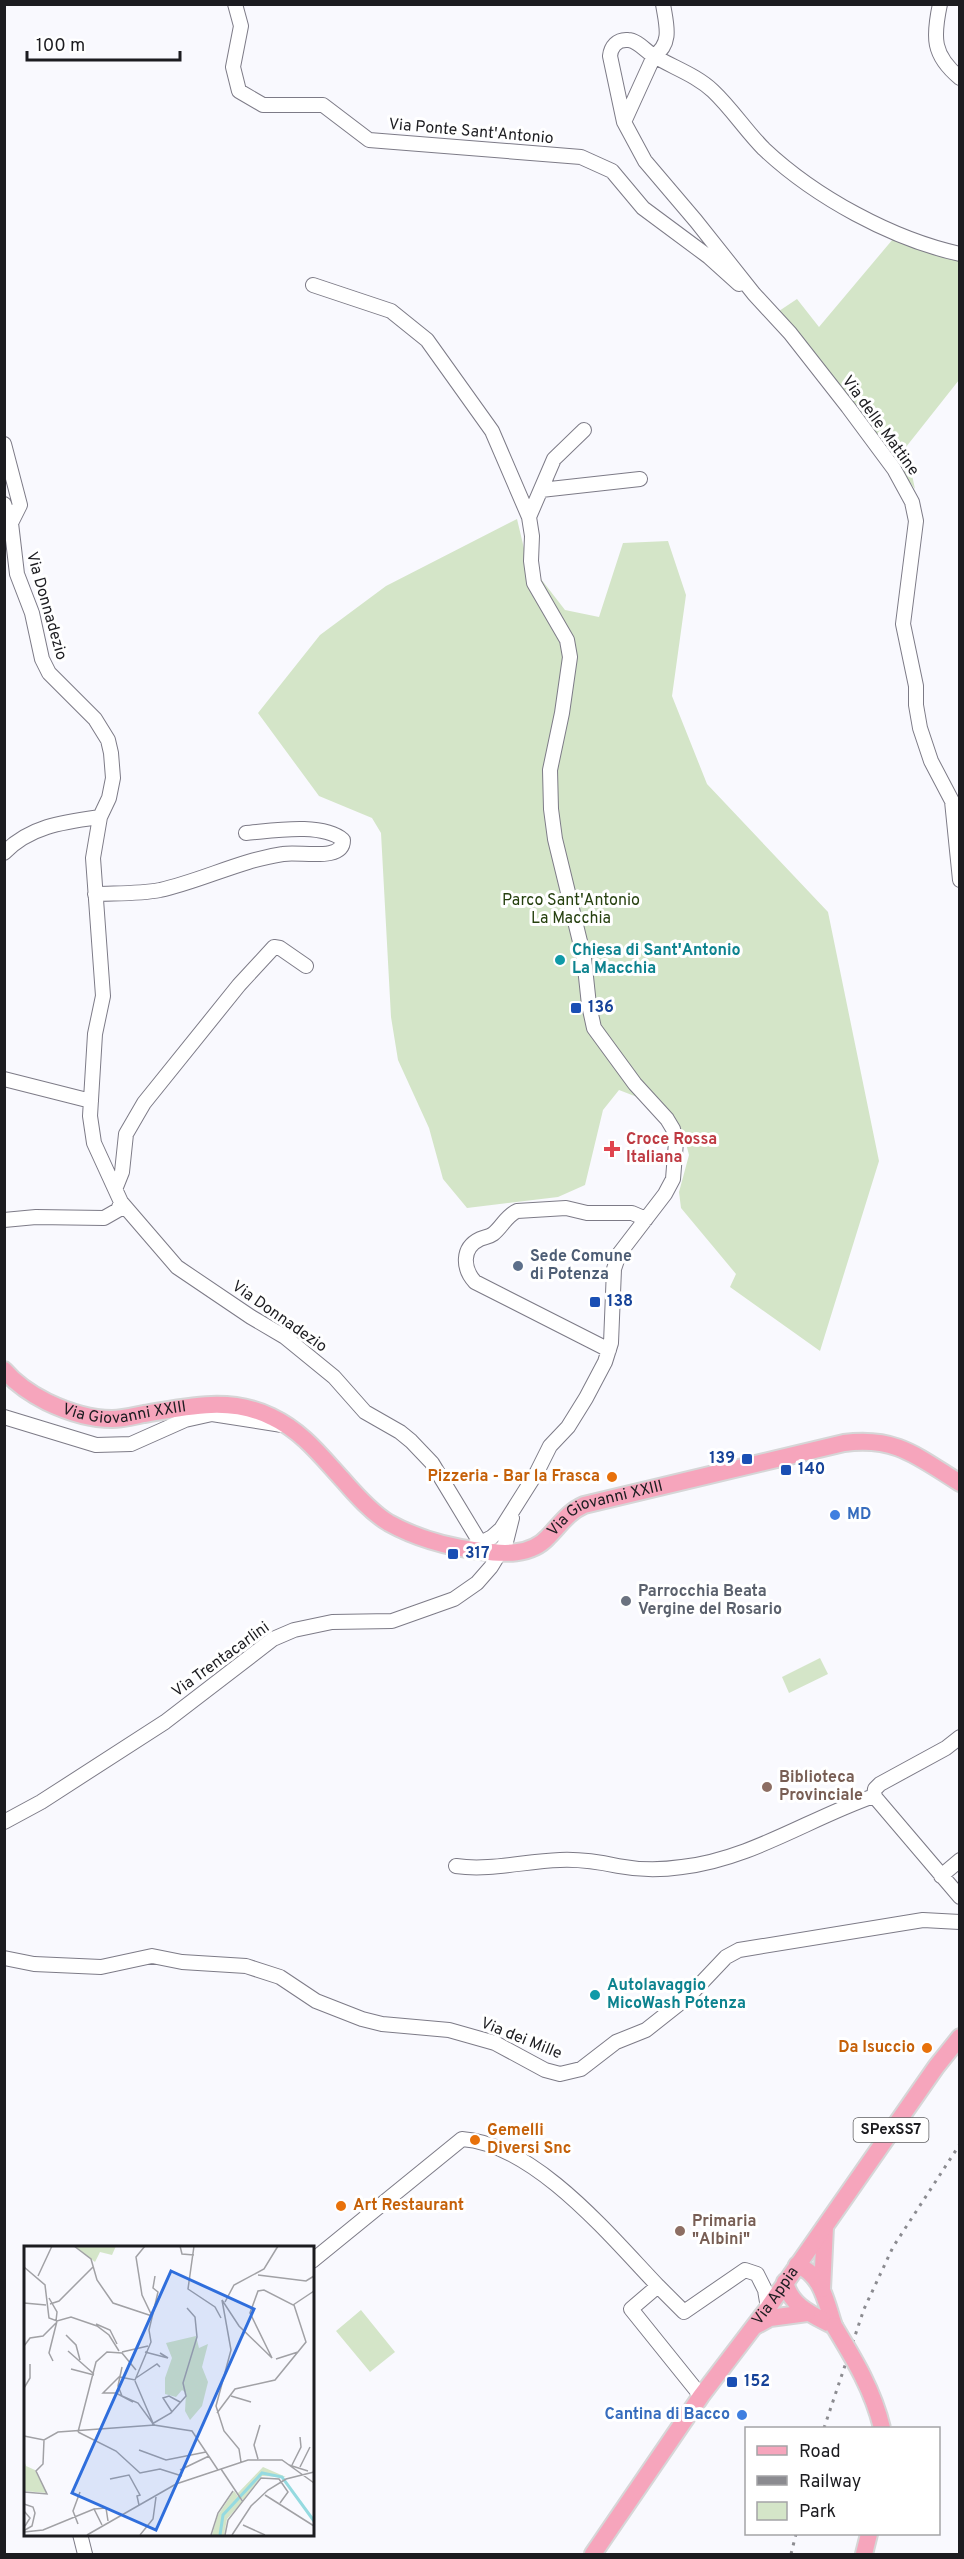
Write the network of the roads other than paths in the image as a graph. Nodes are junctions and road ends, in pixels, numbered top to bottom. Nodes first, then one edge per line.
1 (235, 4) edge
2 (663, 4) edge
3 (940, 4) edge
4 (653, 55) junction
5 (960, 78) edge
6 (624, 122) junction
7 (960, 254) edge
8 (313, 285) dead end
9 (754, 294) junction
10 (584, 430) dead end
11 (4, 444) edge
12 (640, 479) dead end
13 (542, 490) junction
14 (5, 506) edge
15 (529, 517) junction
16 (10, 523) junction
17 (100, 817) junction
18 (246, 833) dead end
19 (4, 854) edge
20 (960, 880) edge
21 (95, 894) junction
22 (306, 966) dead end
23 (4, 1079) edge
24 (91, 1101) junction
25 (116, 1187) junction
26 (121, 1202) junction
27 (646, 1219) junction
28 (4, 1220) edge
29 (609, 1350) junction
30 (4, 1370) edge
31 (4, 1417) edge
32 (288, 1426) junction
33 (960, 1483) edge
34 (503, 1533) junction
35 (475, 1546) junction
36 (528, 1550) junction
37 (498, 1552) junction
38 (960, 1737) edge
39 (874, 1796) junction
40 (4, 1822) edge
41 (960, 1860) edge
42 (456, 1866) dead end
43 (941, 1876) junction
44 (960, 1897) edge
45 (960, 1922) edge
46 (4, 1958) edge
47 (960, 2037) edge
48 (825, 2225) junction
49 (314, 2259) edge
50 (797, 2265) junction
51 (784, 2282) junction
52 (658, 2286) junction
53 (822, 2289) junction
54 (768, 2308) junction
55 (807, 2313) junction
56 (834, 2326) junction
57 (753, 2328) junction
58 (701, 2396) junction
59 (882, 2427) edge
60 (80, 2535) edge
61 (869, 2535) edge
62 (85, 2554) edge
63 (593, 2554) edge
64 (864, 2554) edge

1 - 9 street, Via Ponte Sant'Antonio
2 - 4 street
3 - 5 street
4 - 6 street
4 - 6 street, Via delle Mattine
4 - 7 street
6 - 9 street, Via delle Mattine
8 - 15 street
9 - 20 street, Via delle Mattine
10 - 13 street
11 - 16 street, Via Donnadezio
12 - 13 street
13 - 15 street
14 - 16 street, Via Donnadezio
15 - 27 street
16 - 17 street, Via Donnadezio
17 - 19 street
17 - 21 street, Via Donnadezio
18 - 21 street
21 - 24 street, Via Donnadezio
22 - 25 street
23 - 24 street
24 - 25 street, Via Donnadezio
25 - 26 street, Via Donnadezio
26 - 28 street
26 - 35 street, Via Donnadezio
27 - 29 street
27 - 29 street
29 - 34 street
30 - 32 main road, Via Giovanni XXIII
31 - 32 street, Via Giovanni XXIII
32 - 35 main road, Via Giovanni XXIII
33 - 36 main road, Via Giovanni XXIII
34 - 35 street
34 - 36 street
34 - 37 street, Via Trentacarlini
35 - 37 main road, Via Giovanni XXIII
36 - 37 main road, Via Giovanni XXIII
37 - 40 street, Via Trentacarlini
38 - 39 street
39 - 42 street
39 - 43 street
41 - 43 street
43 - 44 street
45 - 46 street, Via dei Mille
47 - 48 main road, Via Appia / SPexSS7
48 - 50 main road, Via Appia / SPexSS7
48 - 53 main road
49 - 52 street
50 - 51 main road, Via Appia / SPexSS7
50 - 53 main road
51 - 54 main road, Via Appia / SPexSS7
51 - 55 main road
52 - 54 street
52 - 58 street
53 - 56 main road
54 - 57 main road, Via Appia / SPexSS7
55 - 56 main road
55 - 57 main road
56 - 59 main road, bridge
57 - 58 main road, Via Appia / SPexSS7
58 - 63 main road, Via Appia / SPexSS7
60 - 62 street
61 - 64 main road

